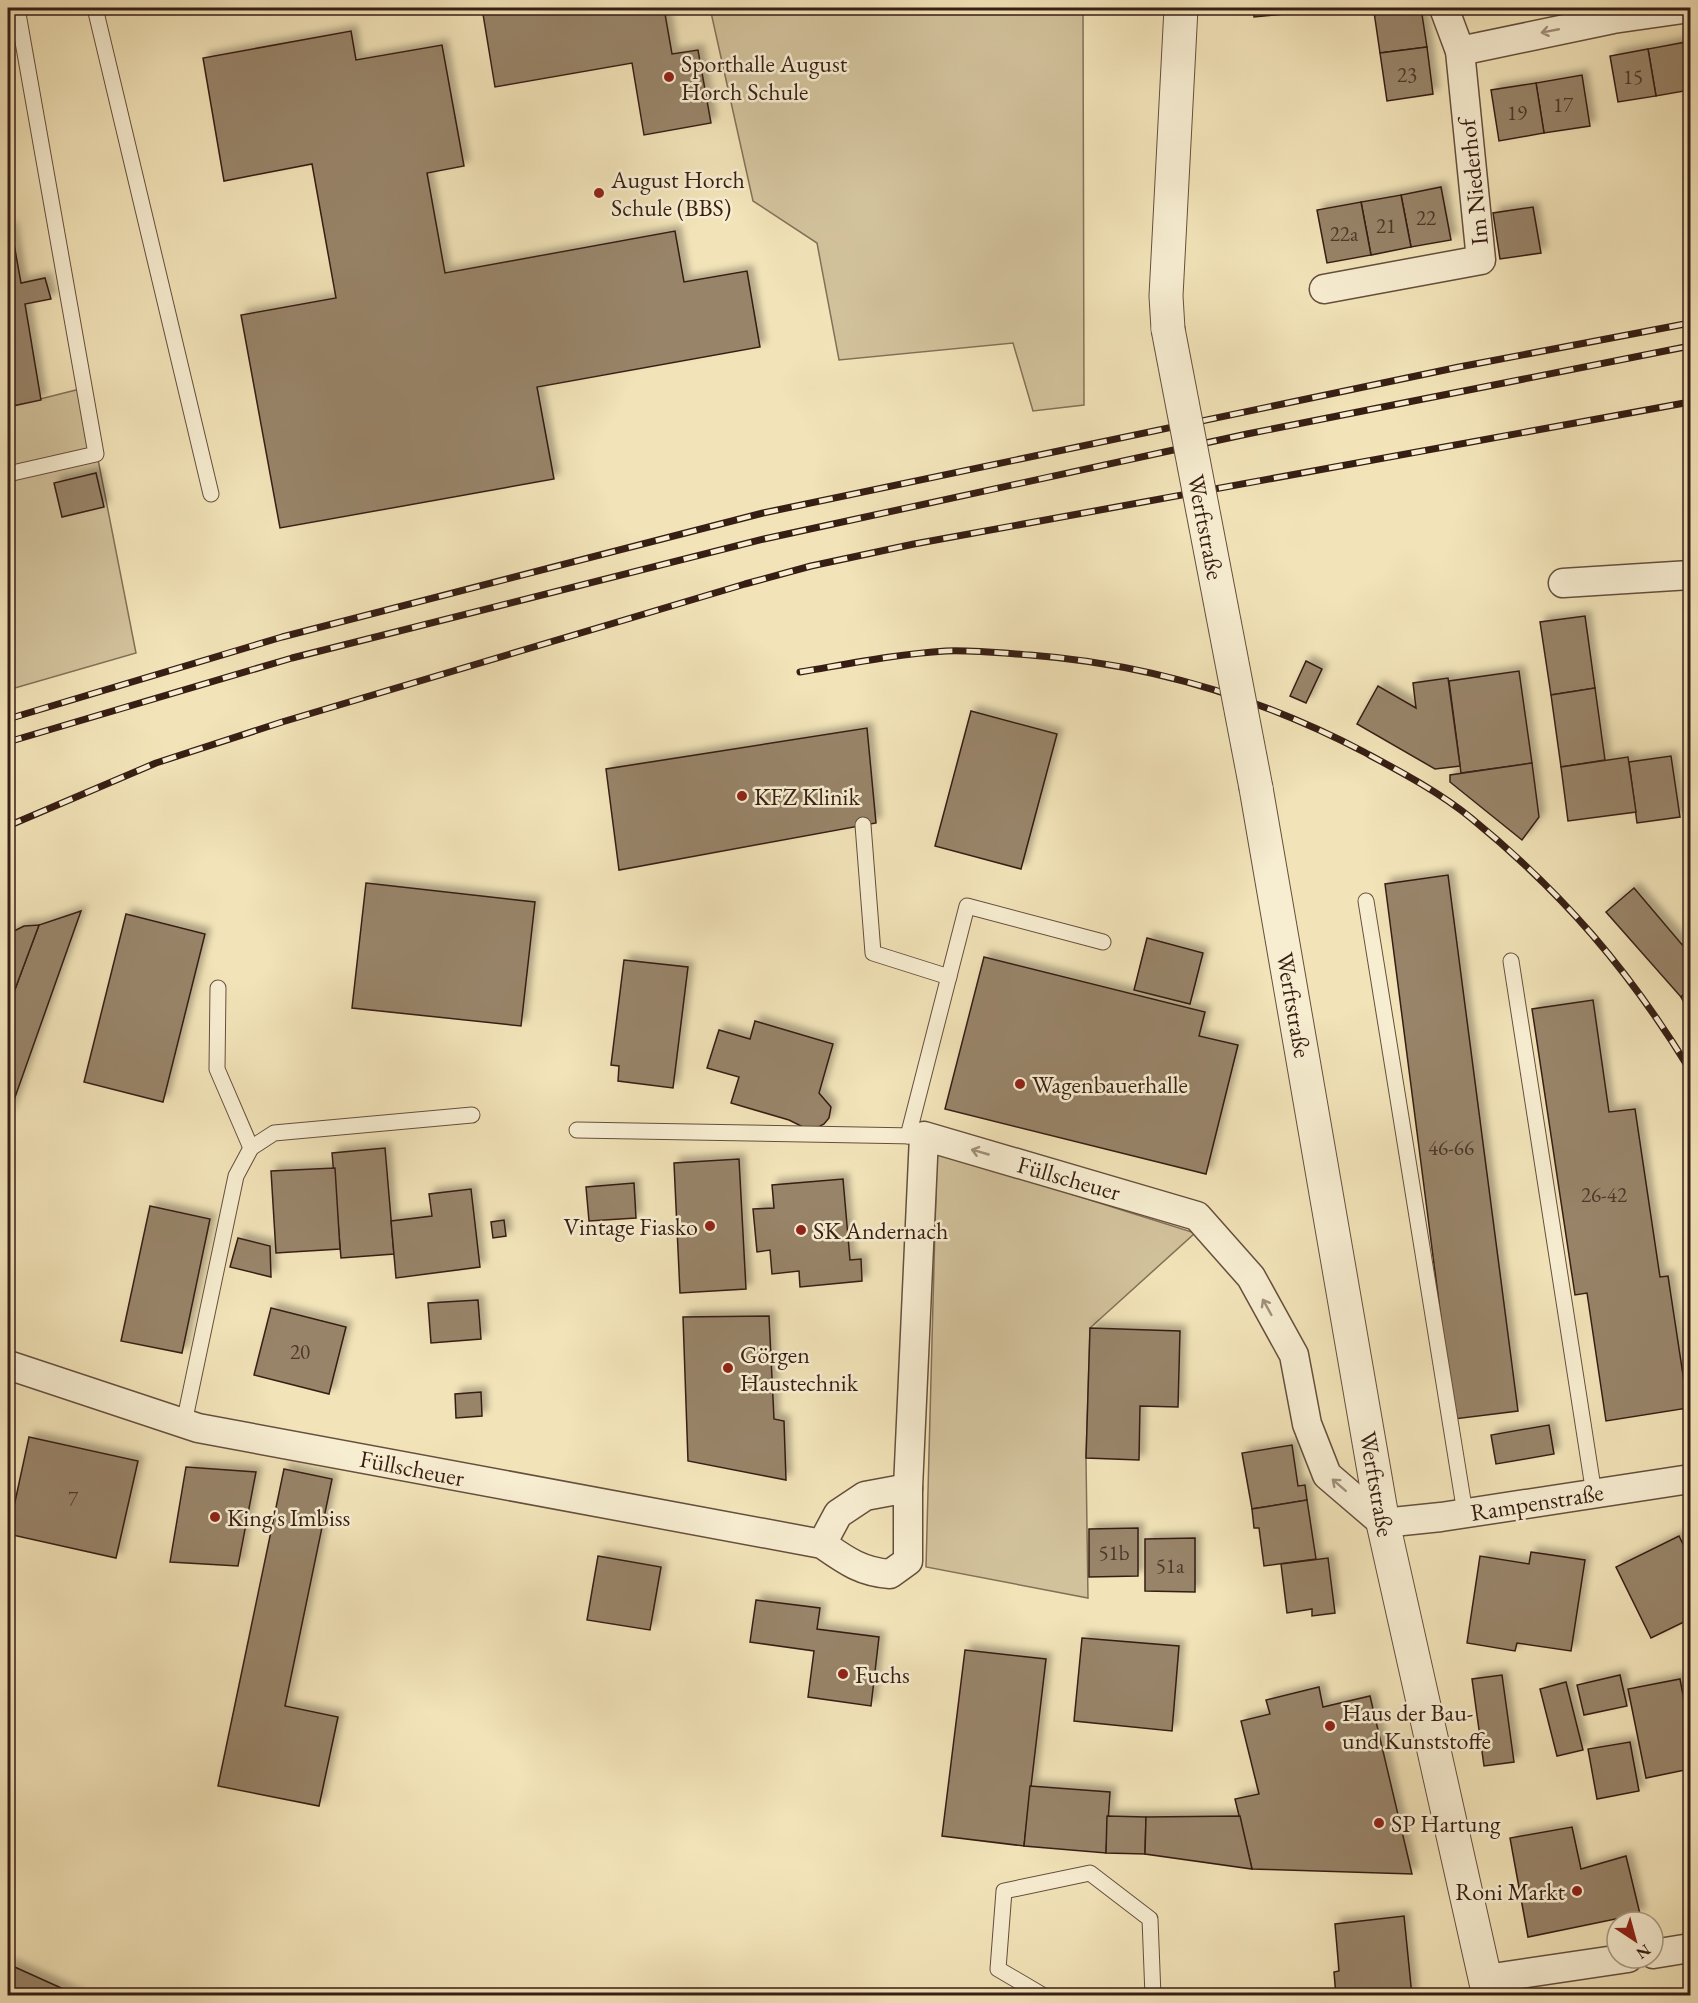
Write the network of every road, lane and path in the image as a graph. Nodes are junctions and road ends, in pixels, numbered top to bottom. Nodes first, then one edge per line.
1 (17, 8) edge
2 (95, 8) edge
3 (1181, 8) edge
4 (1444, 8) edge
5 (1690, 8) edge
6 (1460, 51) junction
7 (1324, 289) dead end
8 (8, 474) edge
9 (211, 494) dead end
10 (1690, 574) edge
11 (1563, 583) dead end
12 (864, 825) dead end
13 (1366, 901) dead end
14 (1103, 942) dead end
15 (1511, 961) dead end
16 (949, 977) junction
17 (218, 988) dead end
18 (472, 1114) dead end
19 (577, 1130) dead end
20 (916, 1136) junction
21 (251, 1148) junction
22 (8, 1365) edge
23 (184, 1423) junction
24 (1690, 1479) edge
25 (908, 1488) junction
26 (1594, 1494) junction
27 (1465, 1513) junction
28 (1383, 1523) junction
29 (822, 1544) junction
30 (1690, 1948) edge
31 (1665, 1952) edge
32 (1605, 1963) edge
33 (1488, 1987) edge
34 (1044, 1995) edge
35 (1153, 1995) edge

1 - 8 lane
2 - 9 lane
3 - 28 street, Werftstraße, bridge
4 - 6 street, Im Niederhof
5 -> 6 street
6 - 7 street, Im Niederhof
10 - 11 street
12 - 16 lane
13 - 27 lane
14 - 16 lane
15 - 26 lane
16 - 20 lane
17 - 21 lane
18 - 21 lane
19 - 20 lane
20 - 25 street, Füllscheuer
28 -> 20 street, Füllscheuer
21 - 23 lane
22 - 23 street, Füllscheuer
23 - 29 street, Füllscheuer
24 - 26 street, Rampenstraße
25 - 29 street
25 - 29 street, Füllscheuer
26 - 27 street, Rampenstraße
27 - 28 street, Rampenstraße
28 - 33 street, Werftstraße
30 - 31 street
32 - 33 street
34 - 35 lane

